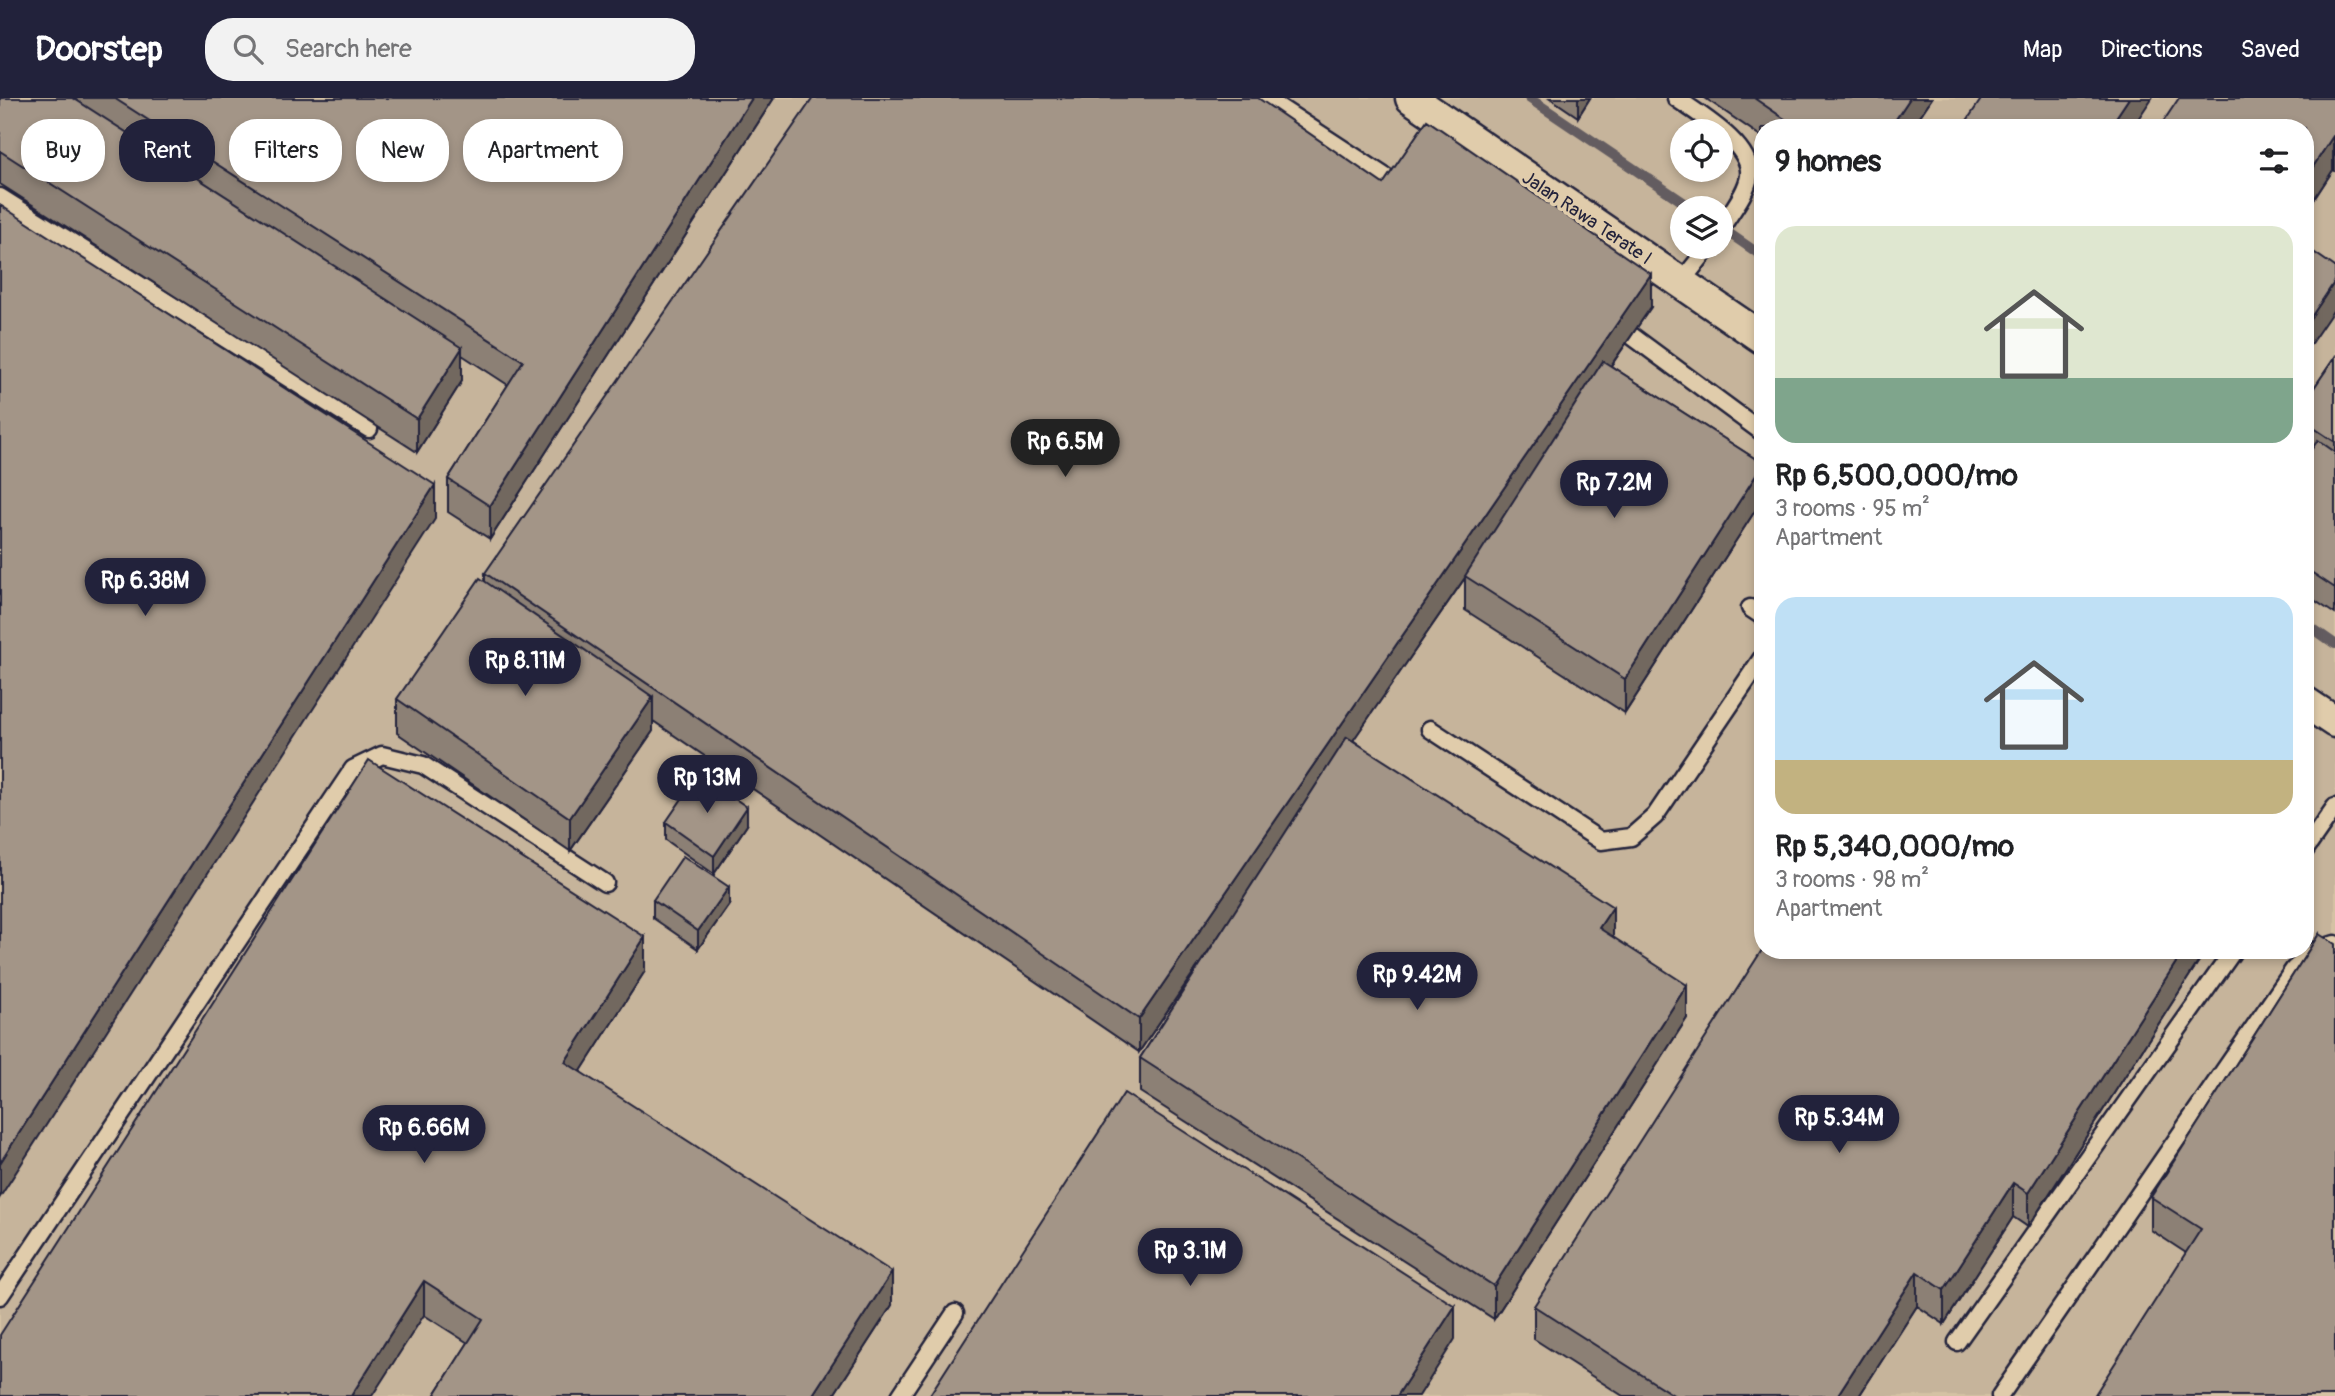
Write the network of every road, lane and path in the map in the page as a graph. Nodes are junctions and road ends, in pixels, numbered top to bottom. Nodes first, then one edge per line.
1 (1265, 98) edge
2 (1411, 98) edge
3 (1676, 98) edge
4 (1401, 187) edge
5 (0, 197) edge
6 (1733, 207) edge
7 (1699, 259) edge
8 (1681, 282) junction
9 (1754, 332) edge
10 (1632, 336) edge
11 (1754, 426) edge
12 (369, 429) dead end
13 (1754, 670) edge
14 (2314, 708) edge
15 (2335, 722) edge
16 (1430, 729) dead end
17 (2335, 807) edge
18 (2314, 836) edge
19 (605, 883) dead end
20 (2335, 944) edge
21 (2314, 952) edge
22 (2228, 959) edge
23 (2306, 959) edge
24 (0, 1296) edge
25 (955, 1313) dead end
26 (1957, 1342) dead end
27 (900, 1396) edge
28 (2000, 1396) edge

1 - 4 lane
2 - 8 street, Jalan Rawa Terate I
3 - 6 lane
5 - 12 lane
7 - 8 lane
8 - 9 street, Jalan Rawa Terate I
10 - 11 lane
13 - 16 lane
14 - 15 street
17 - 18 lane
19 - 24 lane
20 - 21 lane
22 - 26 lane
23 - 28 lane
25 - 27 lane

